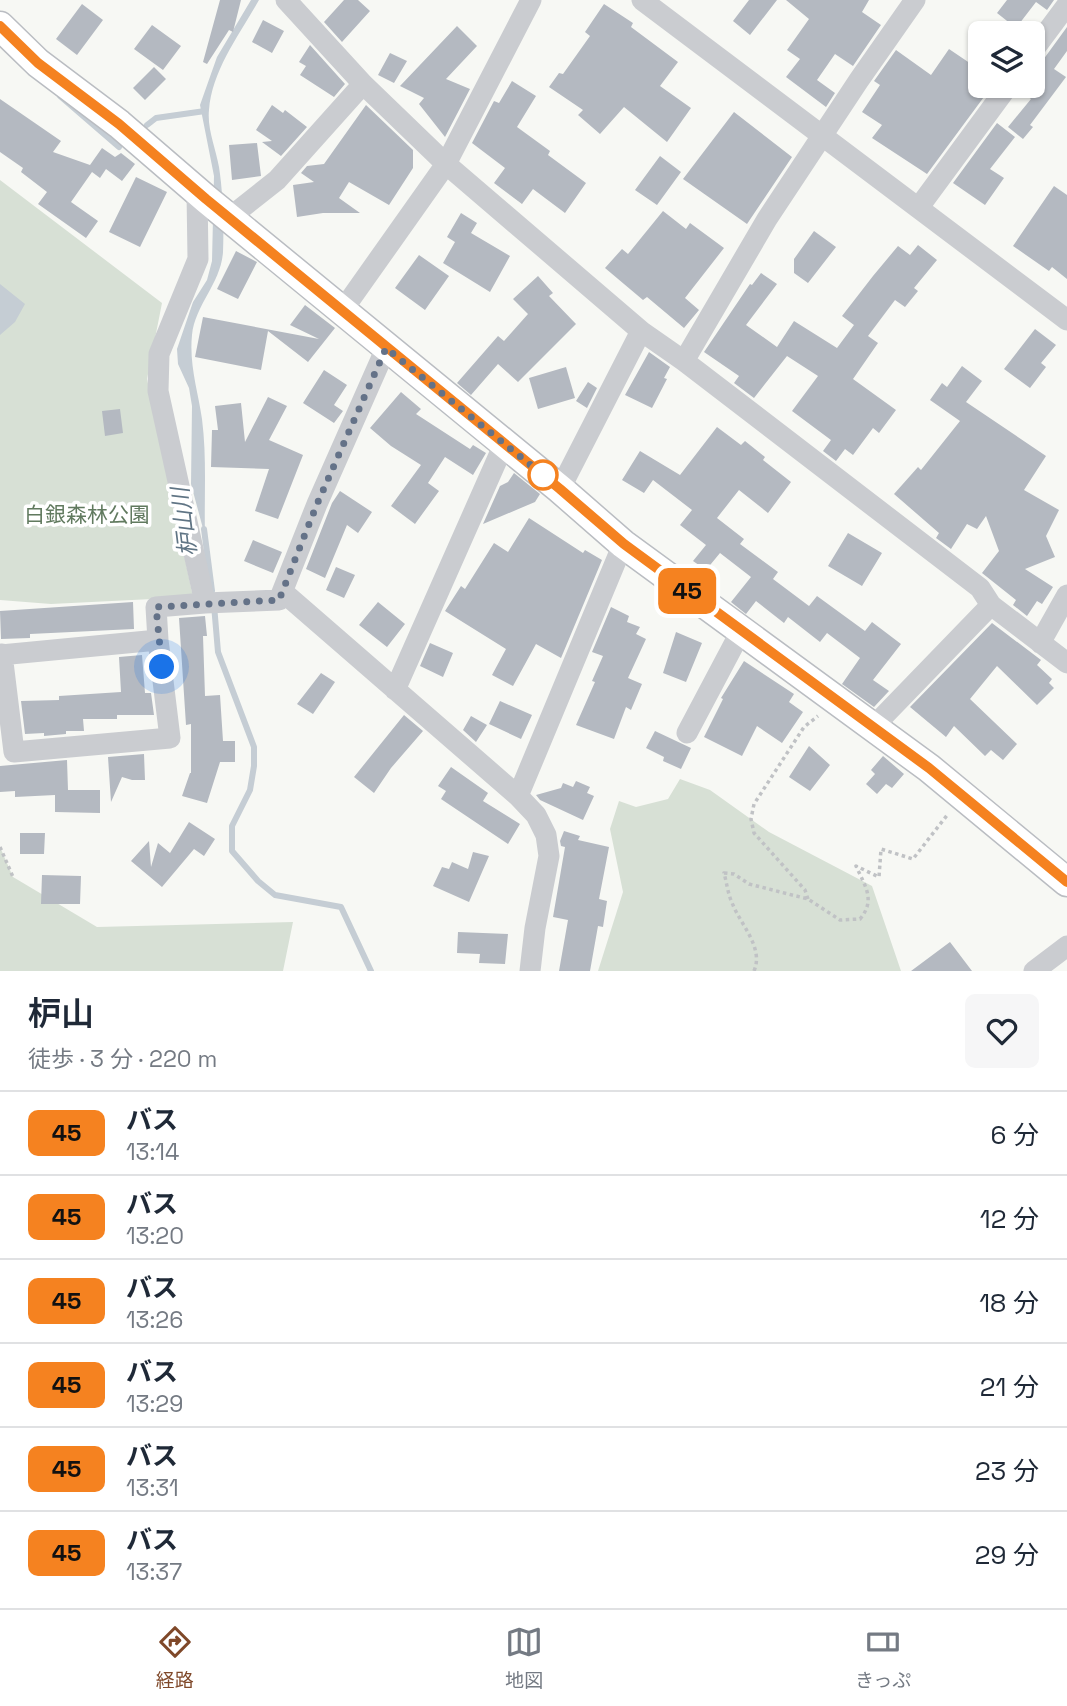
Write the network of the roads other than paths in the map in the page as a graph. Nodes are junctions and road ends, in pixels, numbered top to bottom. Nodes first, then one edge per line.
1 (286, 0) edge
2 (531, 0) edge
3 (642, 0) edge
4 (915, 0) edge
5 (1067, 5) edge
6 (0, 26) edge
7 (1045, 35) edge
8 (363, 84) junction
9 (998, 98) edge
10 (822, 135) junction
11 (446, 164) junction
12 (201, 195) junction
13 (919, 207) junction
14 (229, 218) junction
15 (342, 311) junction
16 (1067, 320) edge
17 (641, 331) junction
18 (386, 348) junction
19 (684, 361) junction
20 (504, 444) junction
21 (560, 489) junction
22 (624, 544) junction
23 (283, 592) junction
24 (1067, 595) edge
25 (214, 603) junction
26 (991, 605) junction
27 (741, 631) junction
28 (158, 640) junction
29 (1040, 643) junction
30 (1, 655) edge
31 (1067, 663) edge
32 (395, 690) junction
33 (872, 728) junction
34 (687, 733) dead end
35 (7, 753) edge
36 (518, 796) junction
37 (1067, 882) edge
38 (1067, 946) edge
39 (530, 971) edge
40 (1034, 971) edge

1 - 8 street
2 - 11 street
3 - 10 street
4 - 10 street
5 - 7 street
6 - 12 main road
8 - 11 street
8 - 14 street
9 - 13 street
10 - 13 street
10 - 19 street
11 - 15 street
11 - 17 street
12 - 14 main road
12 - 25 street
13 - 16 street
14 - 15 main road
15 - 18 main road
17 - 19 street
17 - 21 street
18 - 20 main road
18 - 23 street
19 - 26 street
20 - 21 main road
20 - 32 street
21 - 22 main road
22 - 27 main road
22 - 36 street
23 - 25 street
23 - 32 street
24 - 29 street
25 - 28 street
26 - 29 street
26 - 33 street
27 - 33 main road
27 - 34 street
28 - 30 street
28 - 35 street
29 - 31 street
30 - 35 street
32 - 36 street
33 - 37 main road
36 - 39 street
38 - 40 street

